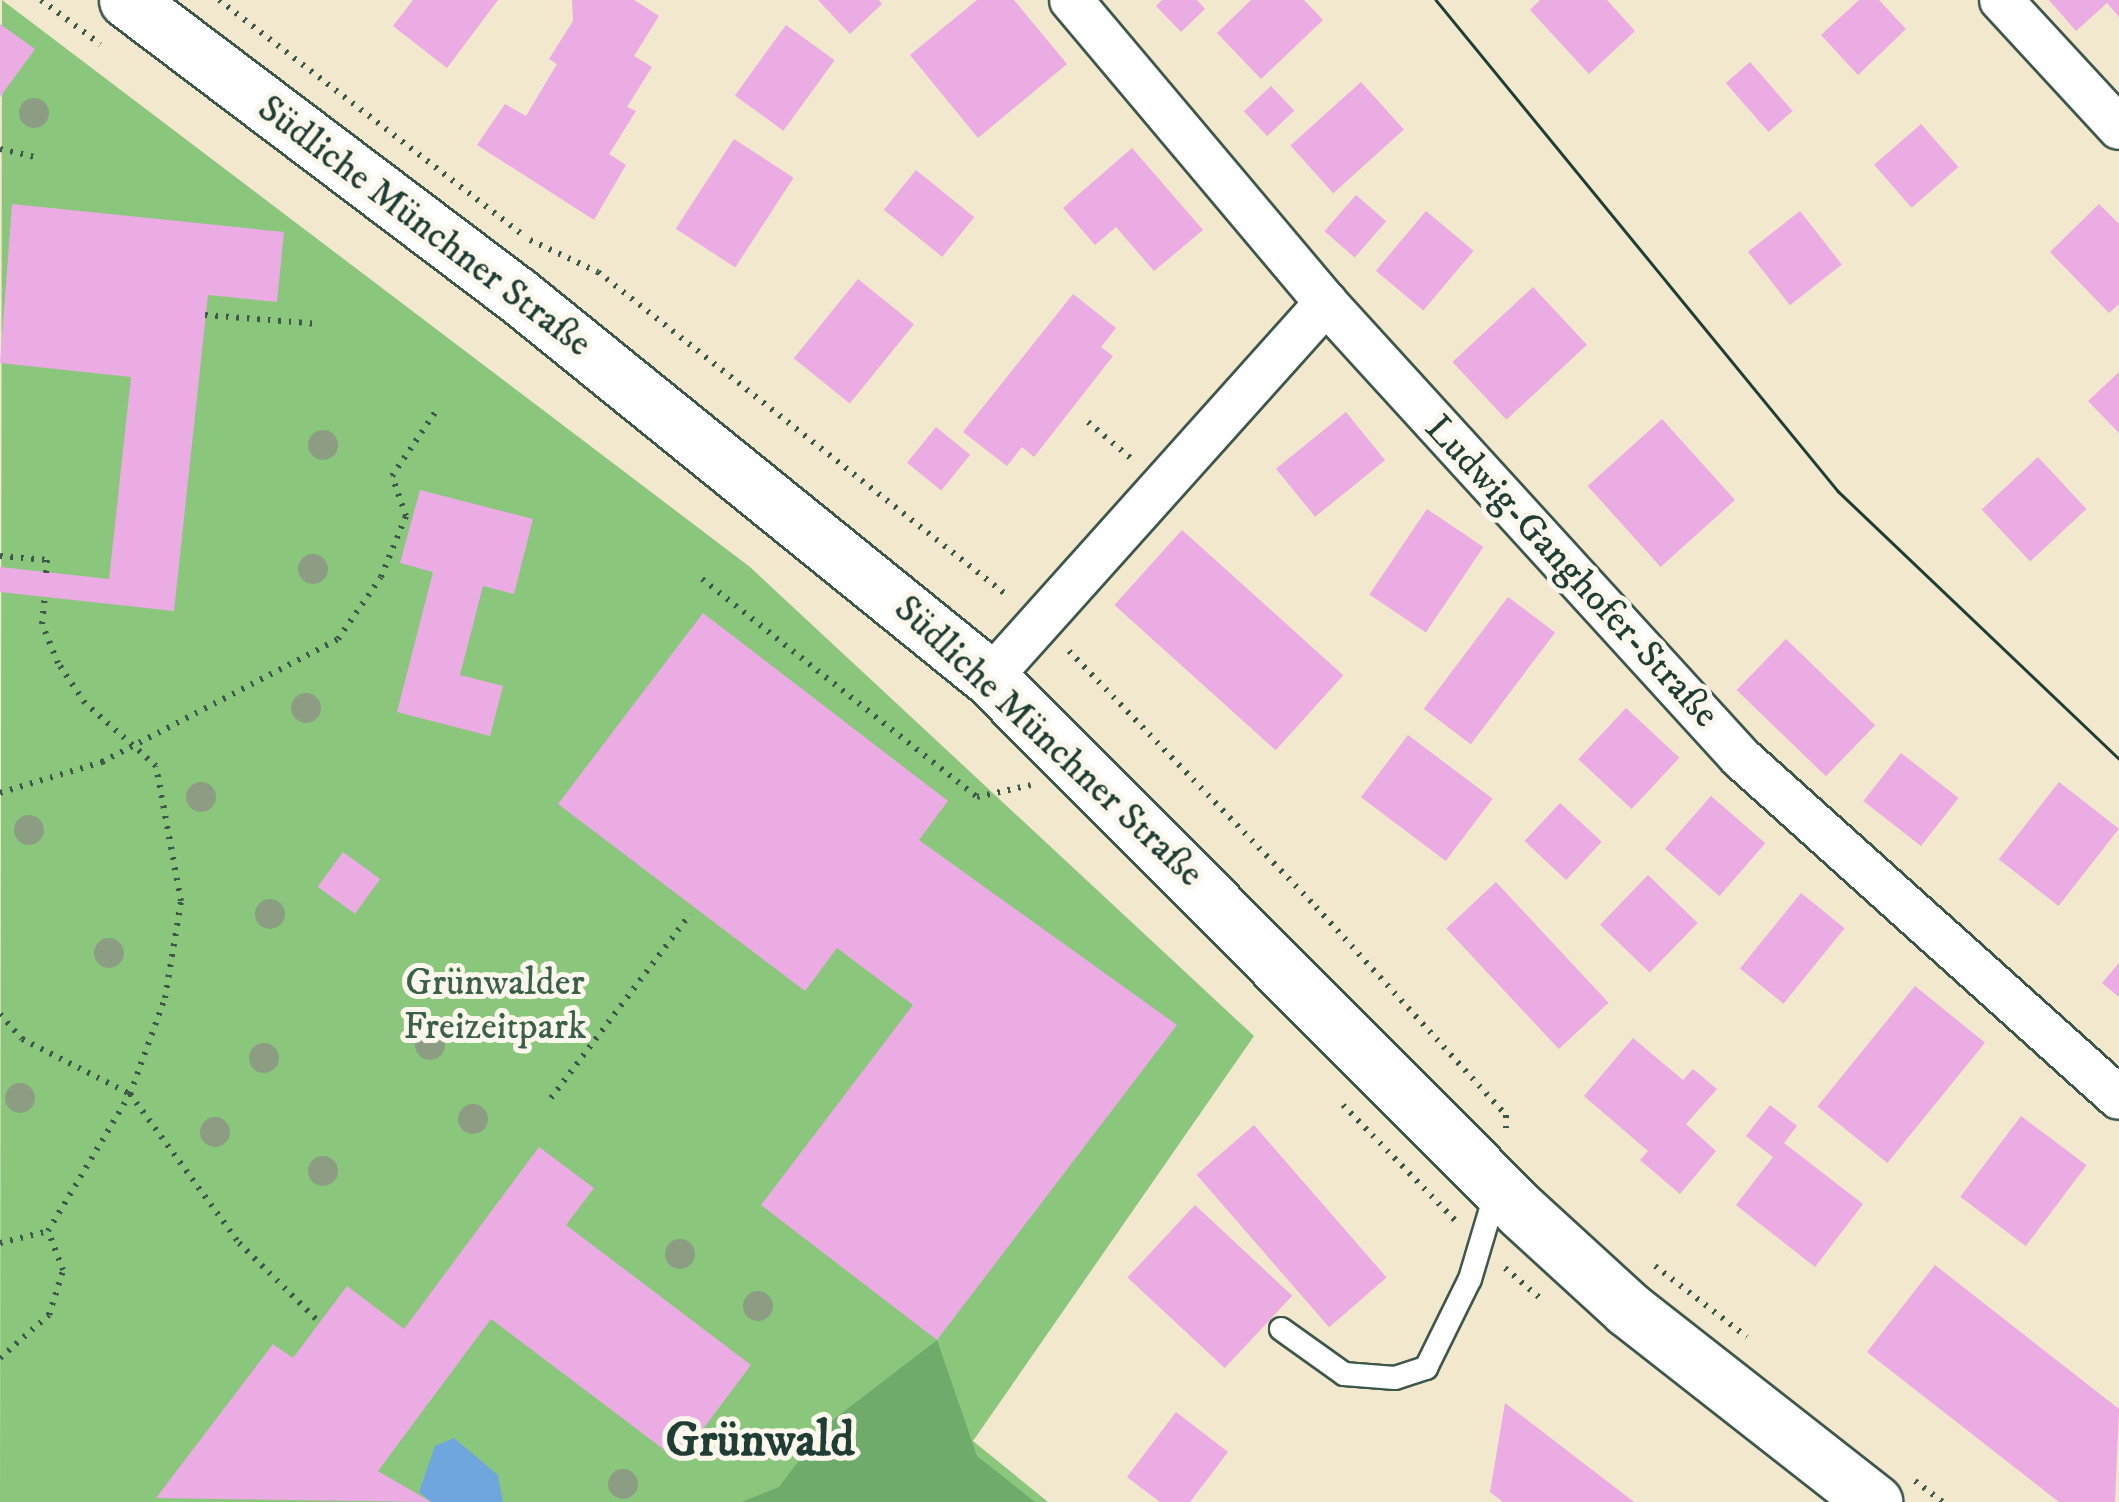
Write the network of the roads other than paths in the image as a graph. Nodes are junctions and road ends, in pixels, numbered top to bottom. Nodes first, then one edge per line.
1 (127, 0) edge
2 (1071, 0) edge
3 (2001, 0) edge
4 (2116, 119) edge
5 (1326, 304) junction
6 (990, 678) junction
7 (2119, 1098) edge
8 (1498, 1188) junction
9 (1282, 1329) dead end
10 (1874, 1502) edge

1 - 6 main road, Südliche Münchner Straße
2 - 5 street, Ludwig-Ganghofer-Straße
3 - 4 street
5 - 6 street
5 - 7 street, Ludwig-Ganghofer-Straße
6 - 8 main road, Südliche Münchner Straße
8 - 9 lane
8 - 10 main road, Südliche Münchner Straße

